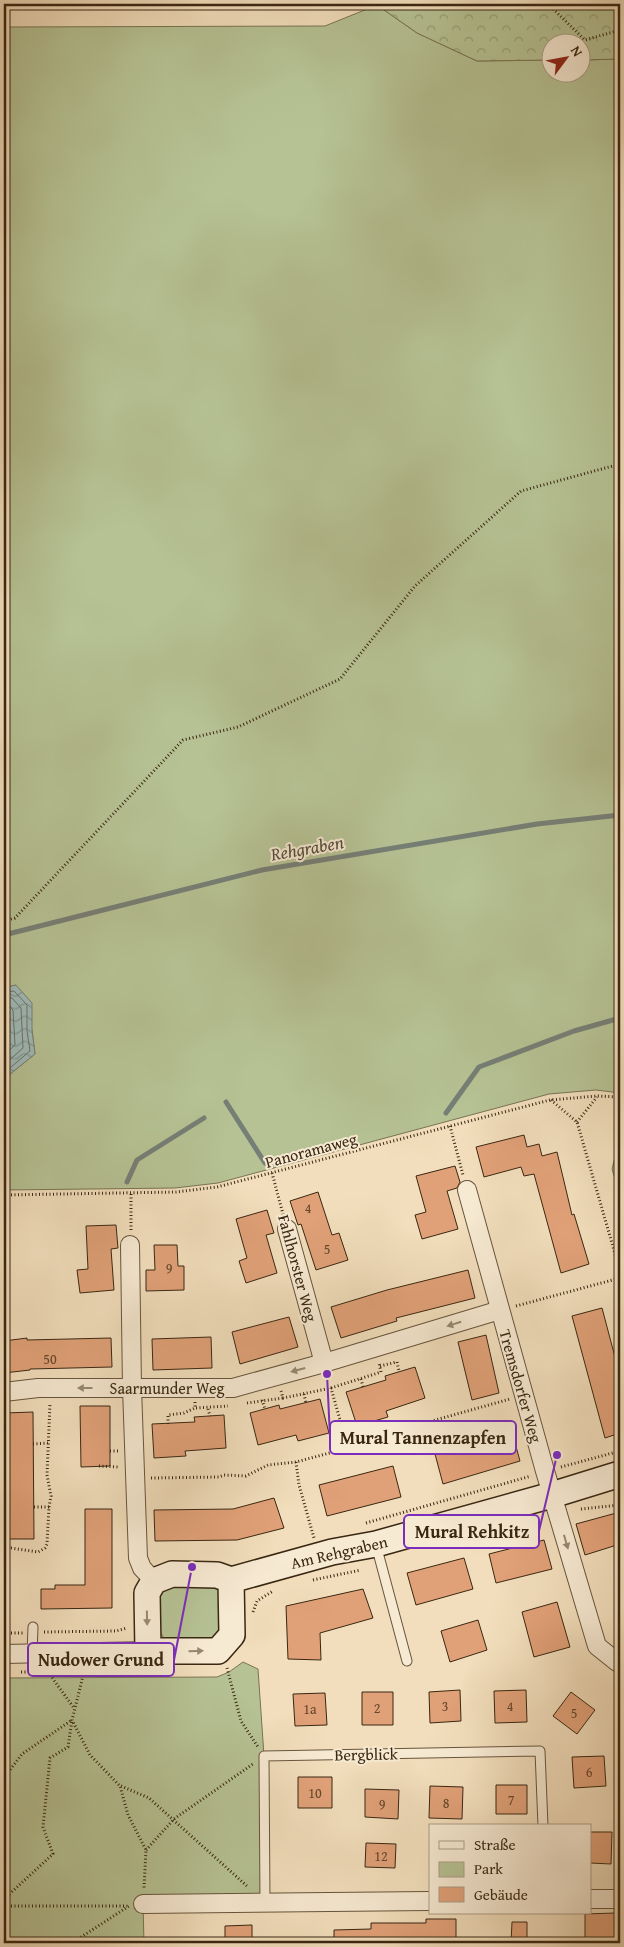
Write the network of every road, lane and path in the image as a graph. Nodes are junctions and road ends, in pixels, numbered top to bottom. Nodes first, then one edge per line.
1 (548, 4) edge
2 (620, 30) edge
3 (620, 464) edge
4 (4, 921) edge
5 (597, 1096) junction
6 (620, 1097) edge
7 (550, 1100) junction
8 (577, 1122) junction
9 (450, 1126) junction
10 (272, 1174) junction
11 (467, 1190) joint
12 (131, 1192) junction
13 (4, 1195) edge
14 (287, 1229) joint
15 (130, 1245) joint
16 (620, 1271) edge
17 (620, 1278) edge
18 (500, 1310) junction
19 (374, 1348) junction
20 (324, 1363) junction
21 (380, 1366) junction
22 (399, 1372) dead end
23 (276, 1376) junction
24 (361, 1378) junction
25 (363, 1387) dead end
26 (50, 1388) junction
27 (132, 1388) junction
28 (331, 1388) junction
29 (4, 1392) edge
30 (304, 1394) junction
31 (262, 1400) dead end
32 (502, 1401) dead end
33 (306, 1402) dead end
34 (195, 1408) dead end
35 (208, 1408) dead end
36 (265, 1409) dead end
37 (210, 1416) dead end
38 (168, 1424) dead end
39 (49, 1443) junction
40 (33, 1444) dead end
41 (348, 1448) junction
42 (620, 1451) edge
43 (296, 1462) junction
44 (545, 1471) junction
45 (620, 1474) edge
46 (155, 1478) dead end
47 (552, 1495) junction
48 (34, 1507) dead end
49 (49, 1507) junction
50 (360, 1525) dead end
51 (323, 1536) dead end
52 (314, 1538) junction
53 (305, 1541) dead end
54 (376, 1544) junction
55 (4, 1549) edge
56 (231, 1580) junction
57 (154, 1581) junction
58 (130, 1623) dead end
59 (33, 1630) junction
60 (4, 1633) edge
61 (148, 1652) junction
62 (32, 1653) junction
63 (4, 1654) edge
64 (620, 1660) edge
65 (407, 1661) dead end
66 (227, 1667) dead end
67 (48, 1672) dead end
68 (84, 1672) dead end
69 (75, 1709) junction
70 (72, 1720) junction
71 (264, 1756) junction
72 (4, 1778) edge
73 (120, 1786) junction
74 (174, 1819) junction
75 (542, 1824) edge
76 (146, 1850) junction
77 (620, 1898) edge
78 (4, 1899) edge
79 (592, 1899) edge
80 (429, 1901) edge
81 (265, 1902) junction
82 (136, 1905) junction
83 (4, 1906) edge
84 (72, 1943) edge

1 - 2 path
3 - 4 path
5 - 6 path, Panoramaweg
5 - 7 path, Panoramaweg
5 - 8 path
7 - 8 path
7 - 9 path, Panoramaweg
8 - 16 path
9 - 10 path, Panoramaweg
9 - 11 path
10 - 12 path, Panoramaweg
10 - 14 path, Fahlhorster Weg
11 - 18 street, Tremsdorfer Weg
12 - 13 path, Panoramaweg
12 - 15 path
14 - 20 street, Fahlhorster Weg
15 - 27 street
17 - 18 path
18 -> 19 street, Saarmunder Weg
18 - 44 street, Tremsdorfer Weg
19 - 20 street, Saarmunder Weg
19 - 21 path
20 -> 23 street, Saarmunder Weg
21 - 22 path
21 - 24 path
23 - 27 street, Saarmunder Weg
23 - 30 path
24 - 25 path
24 - 28 path
27 -> 26 street, Saarmunder Weg
26 - 29 street, Saarmunder Weg
26 - 39 path
27 - 57 street
28 - 30 path
28 - 41 path
30 - 33 path
31 - 36 path
32 - 41 path
34 - 38 path
35 - 37 path
39 - 40 path
39 - 49 path
41 - 43 path
42 - 44 path
43 - 46 path
43 - 52 path
44 - 47 street, Tremsdorfer Weg
44 - 50 path
45 - 47 street, Am Rehgraben
47 - 54 street, Am Rehgraben
47 -> 64 street, Tremsdorfer Weg
48 - 49 path
49 - 55 path
51 - 52 path
52 - 53 path
54 - 56 street, Am Rehgraben
54 - 65 lane
56 - 57 street, Am Rehgraben
61 -> 56 street
57 -> 61 street
58 - 59 path
59 - 60 path
59 - 62 lane
61 - 62 street
62 - 63 street
66 - 71 path
67 - 69 path
68 - 69 path
69 - 70 path
70 - 72 path
70 - 73 path
70 - 78 path
71 - 74 path
71 - 75 lane, Bergblick
71 - 81 lane
73 - 74 path
73 - 76 path
74 - 76 path
74 - 81 path
76 - 82 path
77 - 79 street
80 - 81 street
81 - 82 street
82 - 83 path
82 - 84 path

